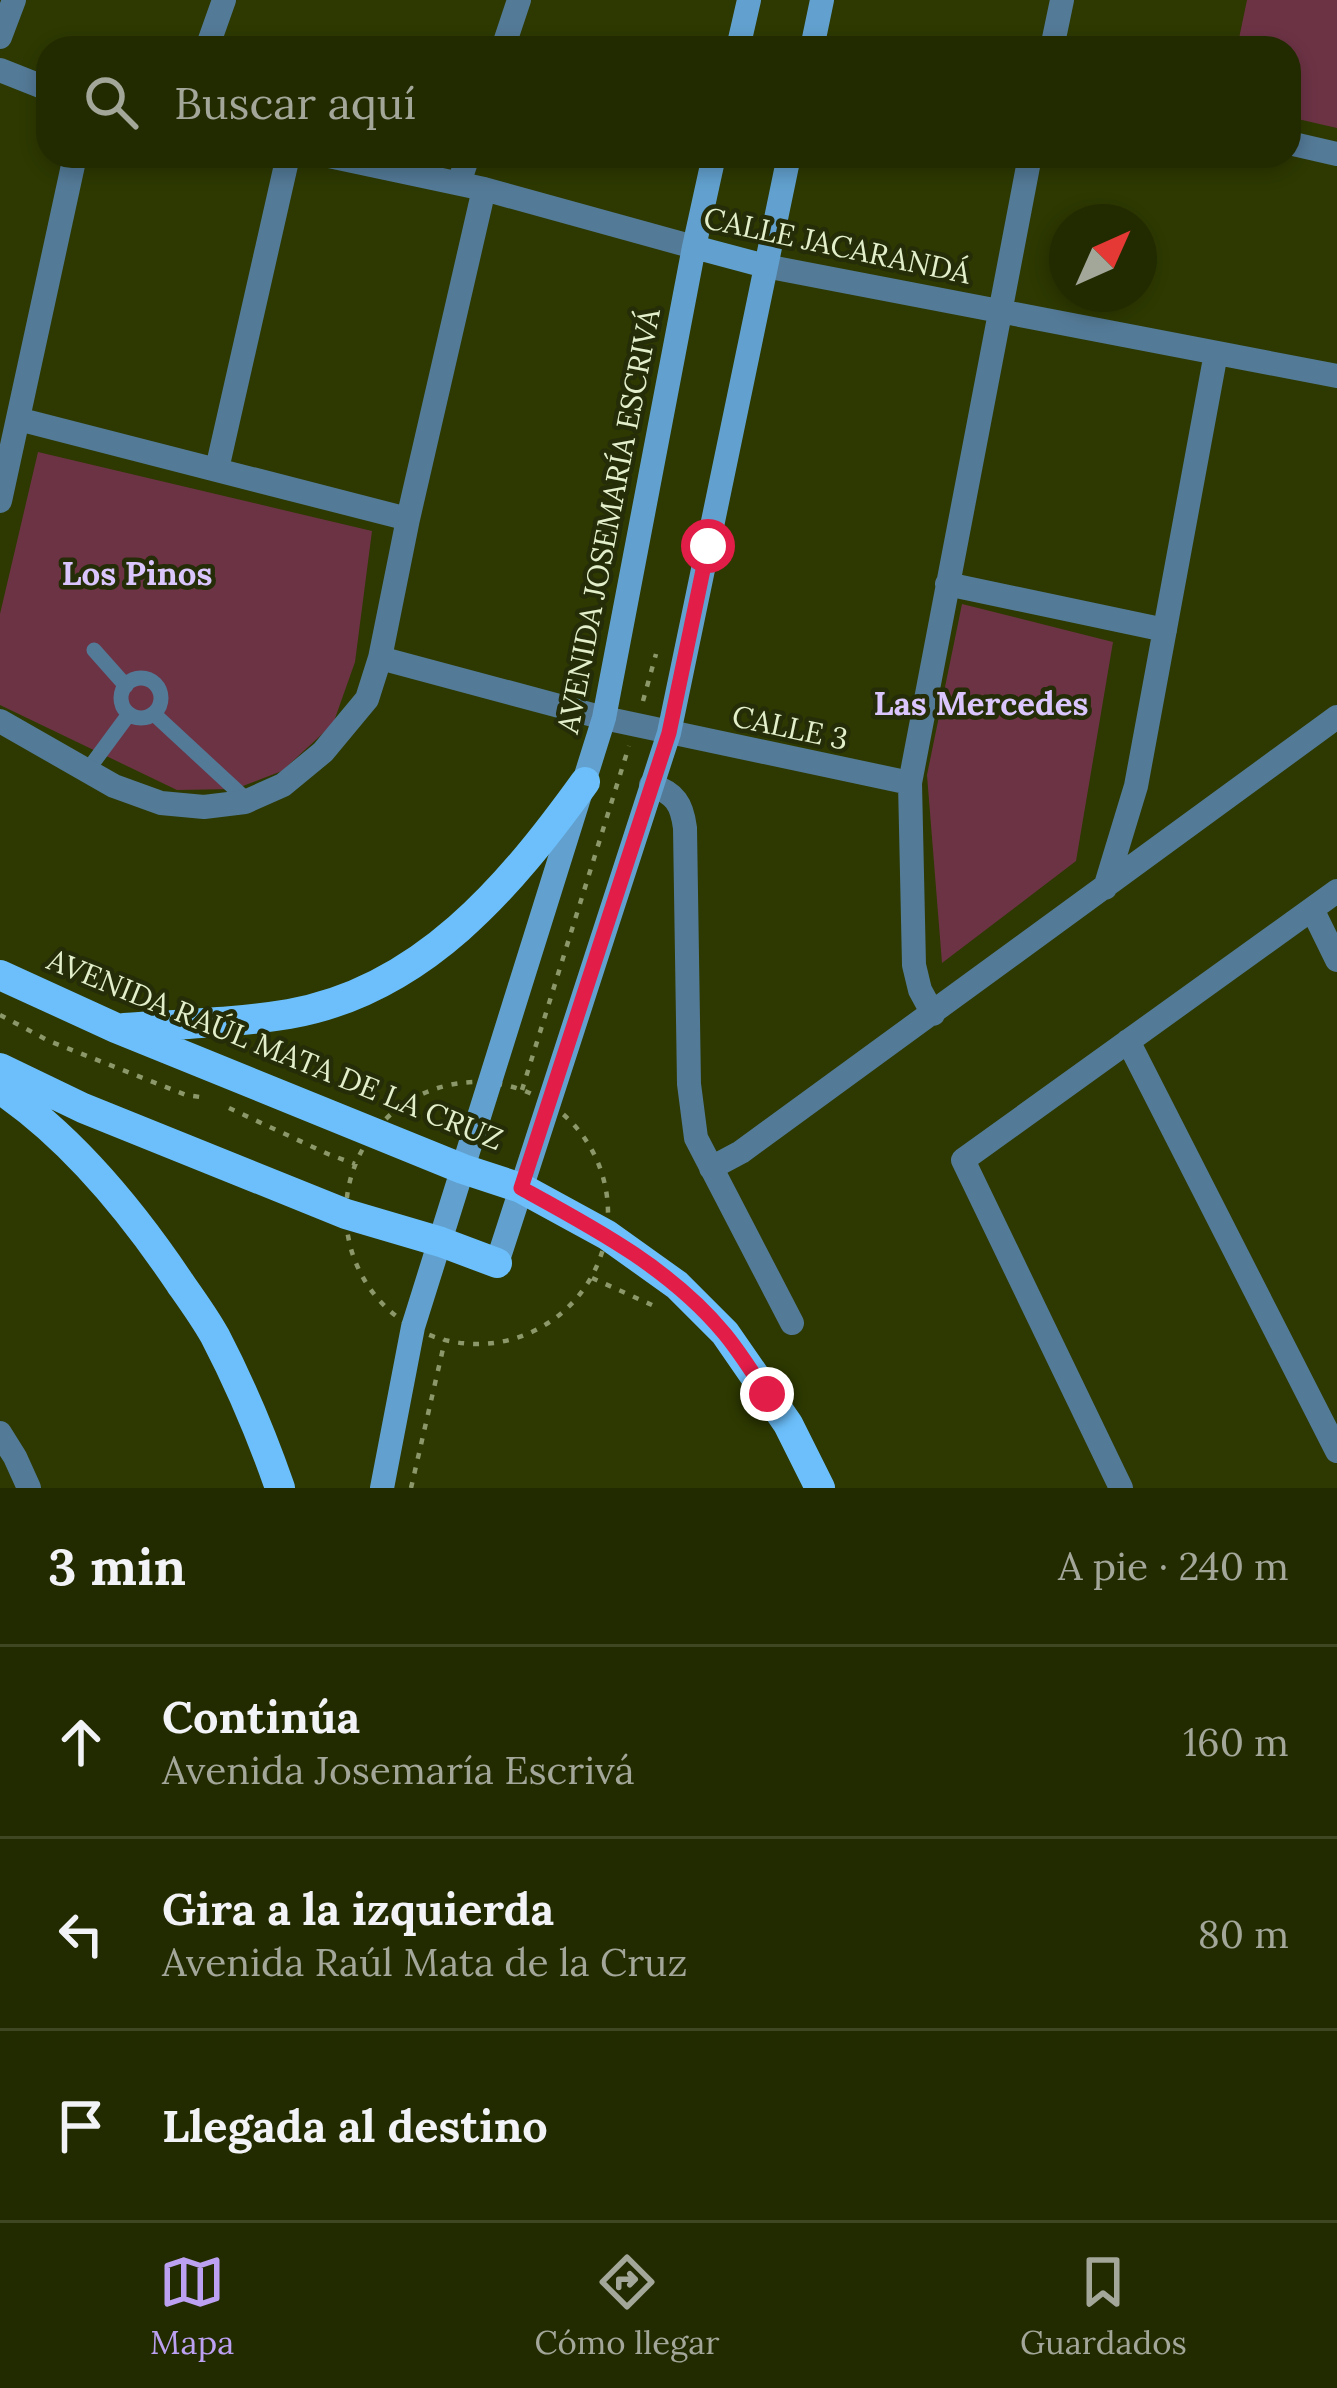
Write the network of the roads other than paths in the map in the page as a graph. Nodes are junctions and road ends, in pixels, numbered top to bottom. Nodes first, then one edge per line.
1 (14, 0) edge
2 (224, 0) edge
3 (519, 0) edge
4 (748, 0) edge
5 (822, 0) edge
6 (1062, 0) edge
7 (211, 36) edge
8 (507, 36) edge
9 (740, 36) edge
10 (814, 36) edge
11 (1054, 36) edge
12 (0, 38) edge
13 (0, 70) edge
14 (36, 84) edge
15 (1301, 146) edge
16 (1337, 154) edge
17 (72, 168) edge
18 (285, 168) edge
19 (386, 168) edge
20 (469, 168) edge
21 (711, 168) edge
22 (786, 168) edge
23 (1028, 168) edge
24 (471, 186) junction
25 (694, 247) junction
26 (765, 266) junction
27 (998, 311) junction
28 (1216, 353) junction
29 (1337, 376) edge
30 (18, 419) junction
31 (218, 470) junction
32 (0, 501) edge
33 (408, 519) junction
34 (947, 584) junction
35 (1165, 630) junction
36 (94, 650) dead end
37 (380, 658) junction
38 (126, 686) junction
39 (130, 714) junction
40 (154, 714) junction
41 (1337, 717) edge
42 (604, 718) junction
43 (0, 721) edge
44 (669, 733) junction
45 (87, 771) junction
46 (585, 782) junction
47 (910, 784) junction
48 (651, 785) junction
49 (248, 801) junction
50 (1105, 888) junction
51 (1337, 891) edge
52 (1312, 909) junction
53 (1337, 960) edge
54 (0, 975) edge
55 (933, 1014) junction
56 (116, 1028) junction
57 (1128, 1041) junction
58 (0, 1068) edge
59 (0, 1089) edge
60 (711, 1168) junction
61 (463, 1169) junction
62 (521, 1188) junction
63 (441, 1242) junction
64 (497, 1263) joint
65 (792, 1323) dead end
66 (0, 1433) edge
67 (1337, 1451) edge
68 (29, 1488) edge
69 (280, 1488) edge
70 (378, 1488) edge
71 (820, 1488) edge
72 (1121, 1488) edge

1 - 12 street
2 - 7 street
3 - 8 street
4 - 9 main road
5 - 10 main road
6 - 11 street
13 - 14 street
15 - 16 street
17 - 30 street
18 - 31 street
19 - 24 street, CALLE JACARANDÁ
20 - 24 street
21 - 25 main road, AVENIDA JOSEMARÍA ESCRIVÁ
22 - 26 main road
23 - 27 street
24 - 25 street, CALLE JACARANDÁ
24 - 33 street
25 - 26 main road, CALLE JACARANDÁ
25 - 42 main road, AVENIDA JOSEMARÍA ESCRIVÁ
26 - 27 street, CALLE JACARANDÁ
26 - 44 main road
27 - 28 street, CALLE JACARANDÁ
27 - 34 street
28 - 29 street, CALLE JACARANDÁ
28 - 35 street
30 - 31 street
30 - 32 street
31 - 33 street
33 - 37 street
34 - 35 street
34 - 47 street
35 - 50 street
36 - 38 lane
37 - 42 street, CALLE 3
37 - 49 street
38 - 39 lane
38 - 40 lane
39 - 40 lane
39 - 45 lane
40 - 49 lane
41 - 50 street
42 - 44 street, CALLE 3
42 - 46 main road, AVENIDA JOSEMARÍA ESCRIVÁ
43 - 45 street
44 - 47 street, CALLE 3
44 - 48 main road
45 - 49 street
46 - 56 main road
46 - 61 main road, AVENIDA JOSEMARÍA ESCRIVÁ
47 - 55 street
48 - 60 street
48 - 62 main road
50 - 55 street
51 - 52 street
52 - 53 street
52 - 57 street
54 - 56 main road, AVENIDA RAÚL MATA DE LA CRUZ
55 - 60 street
56 - 61 main road, AVENIDA RAÚL MATA DE LA CRUZ
57 - 67 street
57 - 72 street
58 - 63 main road
59 - 69 main road
60 - 65 street
61 - 62 main road, AVENIDA RAÚL MATA DE LA CRUZ
61 - 63 main road, AVENIDA JOSEMARÍA ESCRIVÁ
62 - 64 main road
62 - 71 main road, AVENIDA RAÚL MATA DE LA CRUZ
63 - 64 main road
63 - 70 main road, AVENIDA JOSEMARÍA ESCRIVÁ
66 - 68 street

